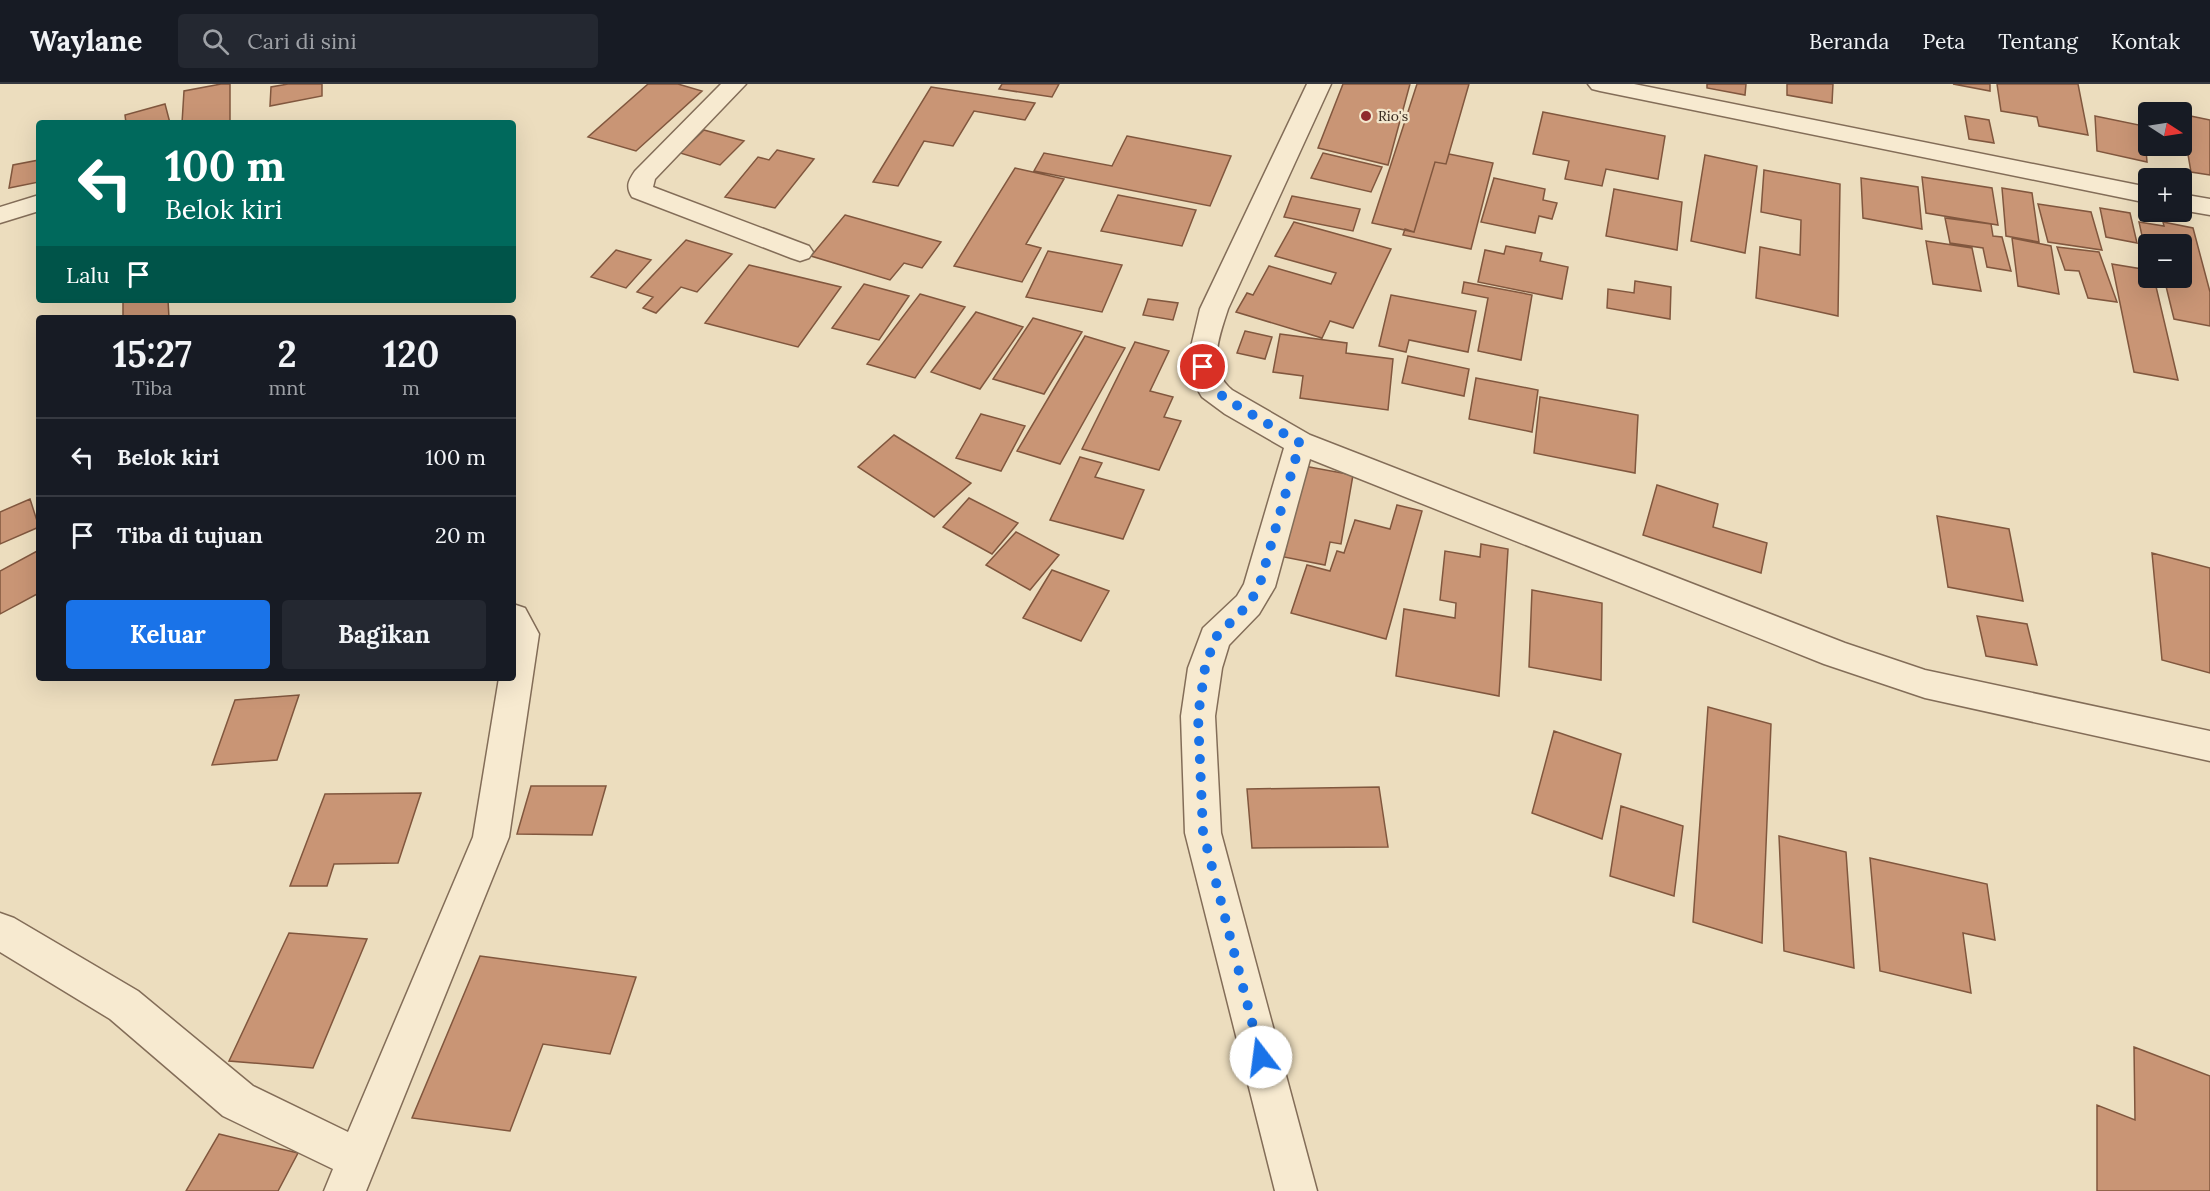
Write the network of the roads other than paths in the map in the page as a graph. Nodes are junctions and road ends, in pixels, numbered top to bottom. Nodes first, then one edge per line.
1 (734, 84) edge
2 (1318, 84) edge
3 (1600, 84) edge
4 (2138, 193) edge
5 (36, 204) edge
6 (2192, 204) edge
7 (2210, 207) edge
8 (0, 214) edge
9 (800, 252) dead end
10 (1300, 443) junction
11 (516, 619) edge
12 (516, 678) edge
13 (516, 681) edge
14 (2210, 746) edge
15 (0, 932) edge
16 (352, 1175) edge
17 (1296, 1191) edge

1 - 9 street
2 - 10 street
3 - 4 street
5 - 8 street
6 - 7 street
10 - 14 street
10 - 17 street
11 - 12 street
13 - 16 street
15 - 16 street

